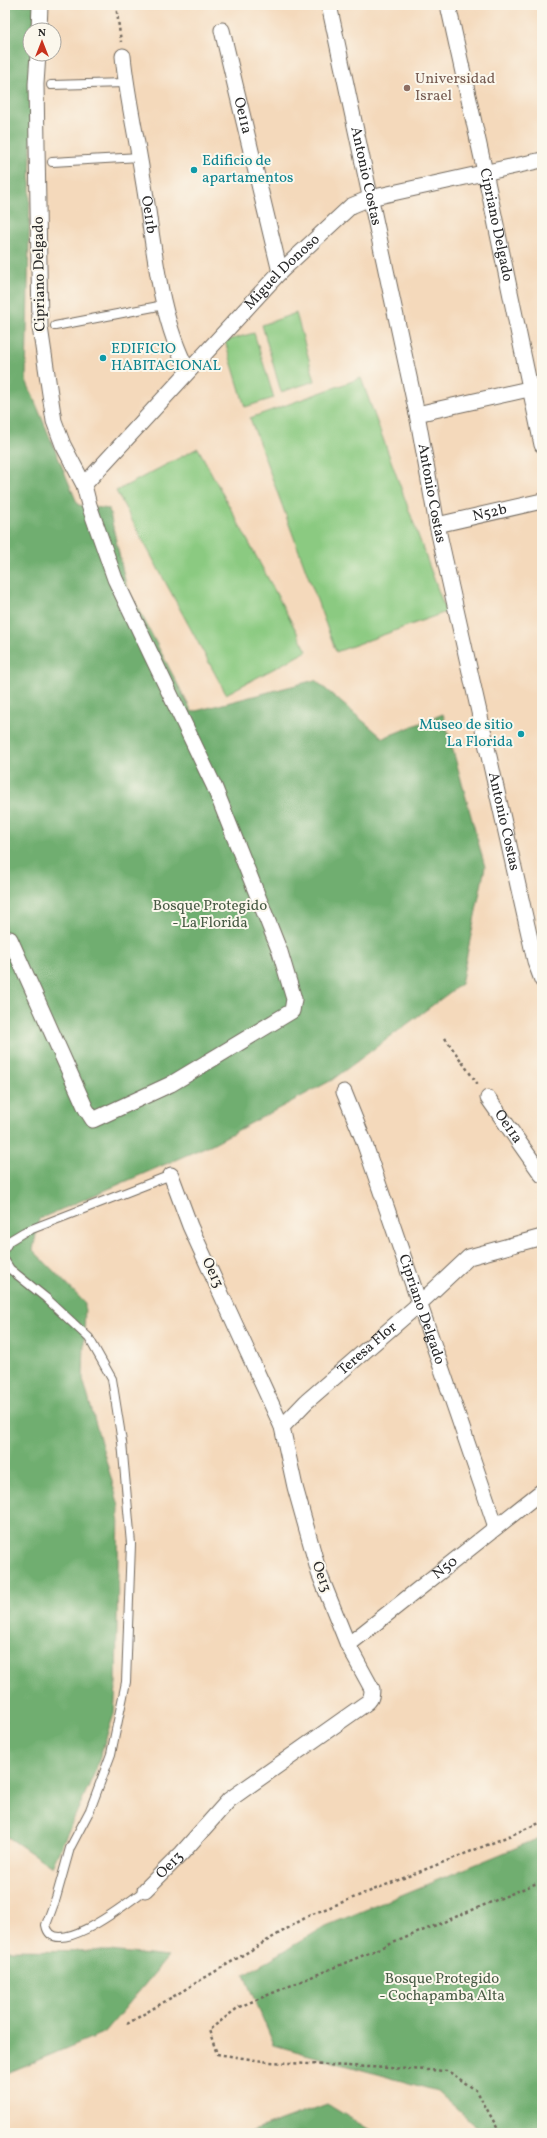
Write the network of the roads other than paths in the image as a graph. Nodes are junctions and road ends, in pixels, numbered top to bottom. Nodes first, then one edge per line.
1 (40, 5) edge
2 (329, 5) edge
3 (448, 5) edge
4 (39, 22) edge
5 (222, 30) dead end
6 (123, 56) road end
7 (37, 62) edge
8 (125, 83) junction
9 (51, 86) dead end
10 (140, 157) junction
11 (542, 160) edge
12 (52, 162) dead end
13 (485, 172) junction
14 (370, 198) junction
15 (280, 272) junction
16 (164, 305) junction
17 (55, 326) dead end
18 (188, 371) junction
19 (536, 387) edge
20 (417, 414) junction
21 (542, 445) edge
22 (84, 485) junction
23 (542, 501) edge
24 (437, 525) junction
25 (10, 939) dead end
26 (542, 980) edge
27 (344, 1092) dead end
28 (488, 1098) road end
29 (171, 1174) joint
30 (542, 1175) edge
31 (542, 1237) edge
32 (5, 1248) edge
33 (5, 1261) edge
34 (419, 1304) junction
35 (282, 1427) junction
36 (542, 1491) edge
37 (496, 1527) junction
38 (348, 1645) junction
39 (145, 1890) joint

1 - 4 street
2 - 14 street, Antonio Costas
3 - 13 street, Cipriano Delgado
5 - 15 street, Oe11a
6 - 8 street, Oe11b
7 - 22 street, Cipriano Delgado
8 - 9 lane
8 - 10 street, Oe11b
10 - 12 lane
10 - 16 street, Oe11b
11 - 13 street, Miguel Donoso
13 - 14 street, Miguel Donoso
13 - 19 street, Cipriano Delgado
14 - 15 street, Miguel Donoso
14 - 20 street, Antonio Costas
15 - 18 street, Miguel Donoso
16 - 17 lane
16 - 18 street, Oe11b
18 - 22 street, Miguel Donoso
19 - 20 street
19 - 21 street, Cipriano Delgado
20 - 24 street, Antonio Costas
22 - 25 street, Cipriano Delgado
23 - 24 street, N52b
24 - 26 street, Antonio Costas
27 - 34 street, Cipriano Delgado
28 - 30 street, Oe11a
29 - 32 lane
29 - 35 street, Oe13
31 - 34 street, Teresa Flor
33 - 39 lane
34 - 35 street, Teresa Flor
34 - 37 street, Cipriano Delgado
35 - 38 street, Oe13
36 - 37 street, N50
37 - 38 street, N50
38 - 39 street, Oe13

